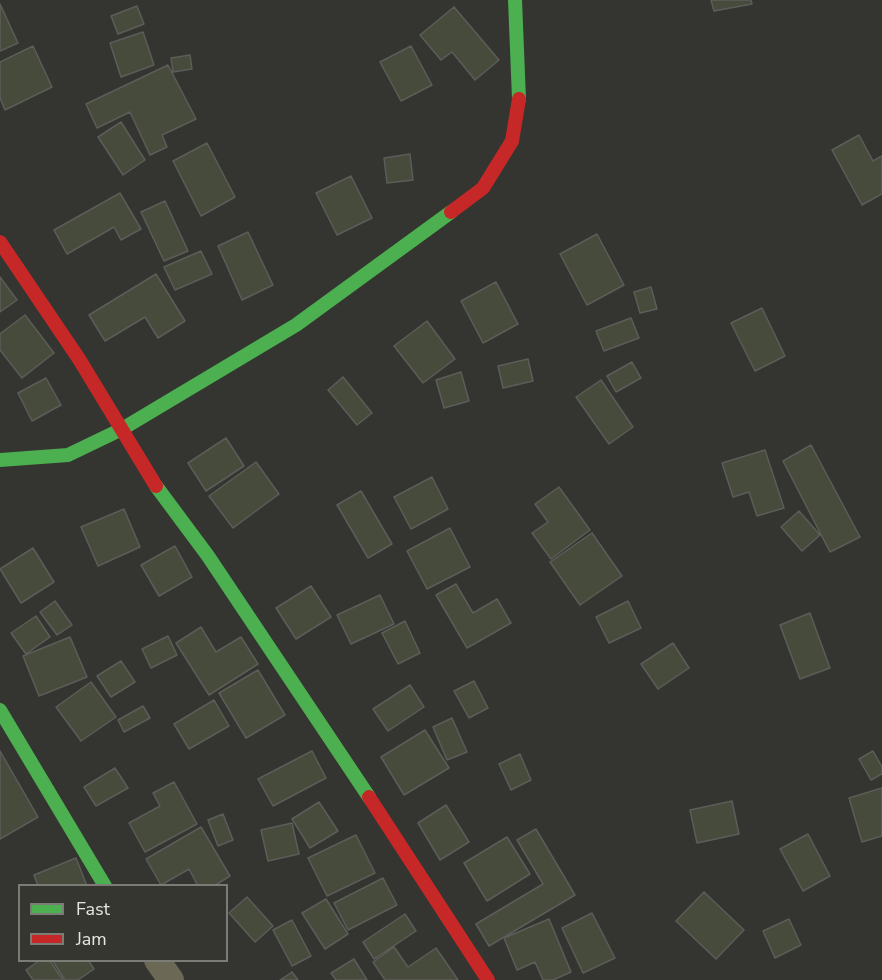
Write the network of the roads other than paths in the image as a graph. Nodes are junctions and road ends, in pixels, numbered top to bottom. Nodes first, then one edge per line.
1 (515, 0) edge
2 (0, 242) edge
3 (122, 429) junction
4 (0, 460) edge
5 (0, 710) edge
6 (104, 884) edge
7 (158, 962) edge
8 (171, 980) edge
9 (488, 980) edge

1 - 3 street
2 - 3 street
3 - 4 street
3 - 9 street
5 - 6 street
7 - 8 street

